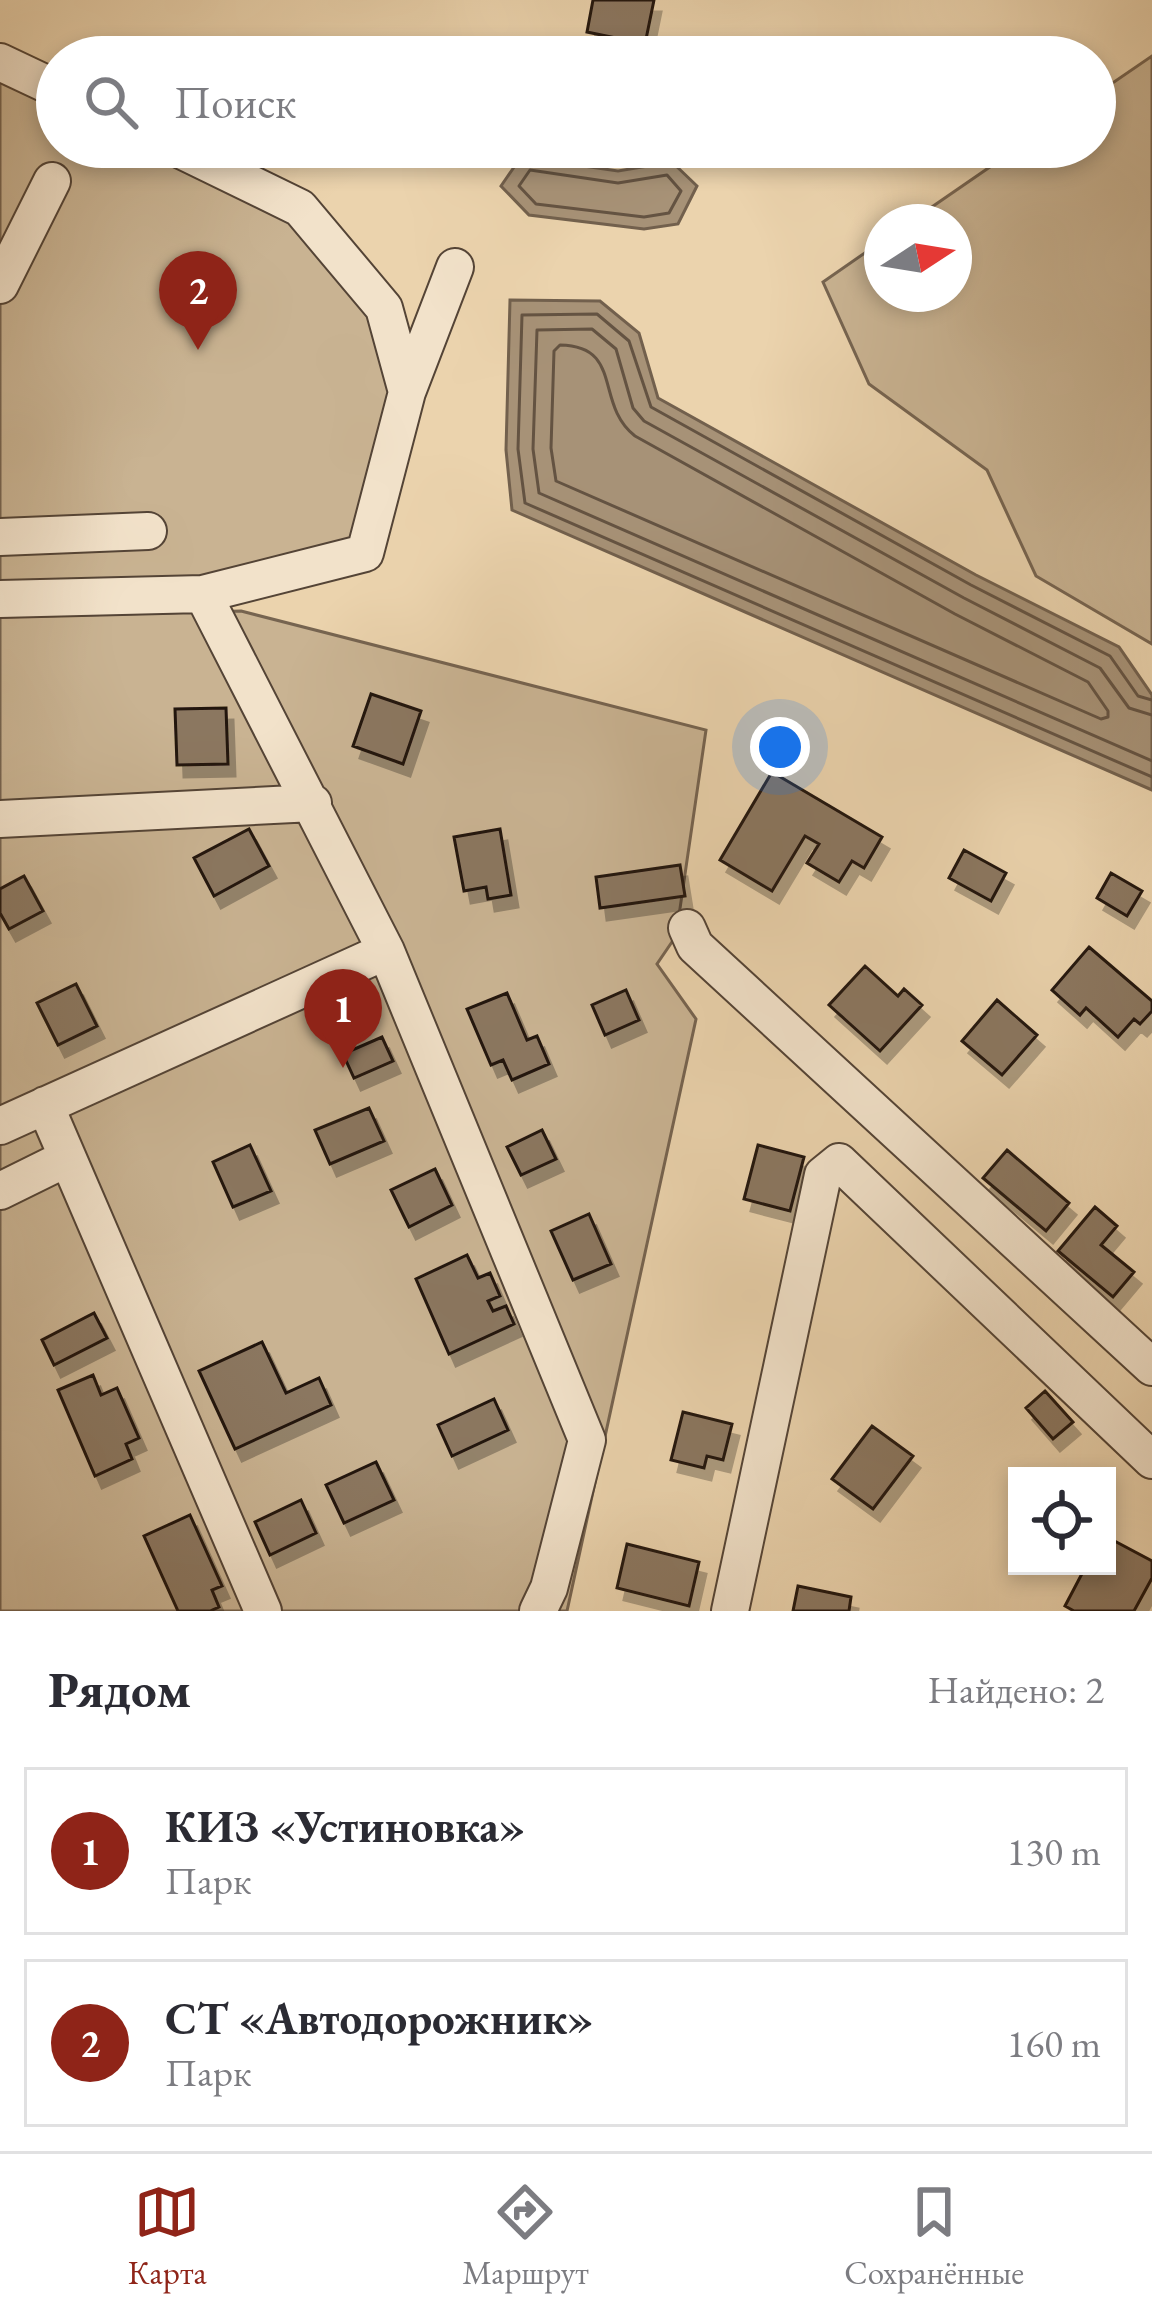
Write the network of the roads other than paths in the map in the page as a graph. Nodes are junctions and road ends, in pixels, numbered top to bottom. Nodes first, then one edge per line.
1 (0, 62) edge
2 (36, 79) edge
3 (219, 168) edge
4 (52, 181) dead end
5 (455, 266) dead end
6 (0, 285) edge
7 (407, 392) junction
8 (148, 531) dead end
9 (0, 537) edge
10 (203, 594) junction
11 (0, 599) edge
12 (313, 803) junction
13 (0, 819) edge
14 (687, 928) dead end
15 (386, 951) junction
16 (44, 1105) junction
17 (0, 1126) edge
18 (68, 1158) junction
19 (0, 1191) edge
20 (1152, 1367) edge
21 (1152, 1460) edge
22 (262, 1611) edge
23 (538, 1611) edge
24 (730, 1611) edge

1 - 2 street
3 - 7 street
4 - 6 street
5 - 7 street
7 - 10 street
8 - 9 street
10 - 11 street
10 - 12 street
12 - 13 street
12 - 15 street
14 - 20 street
15 - 16 street
15 - 23 street
16 - 17 street
16 - 18 street
18 - 19 street
18 - 22 street
21 - 24 street

